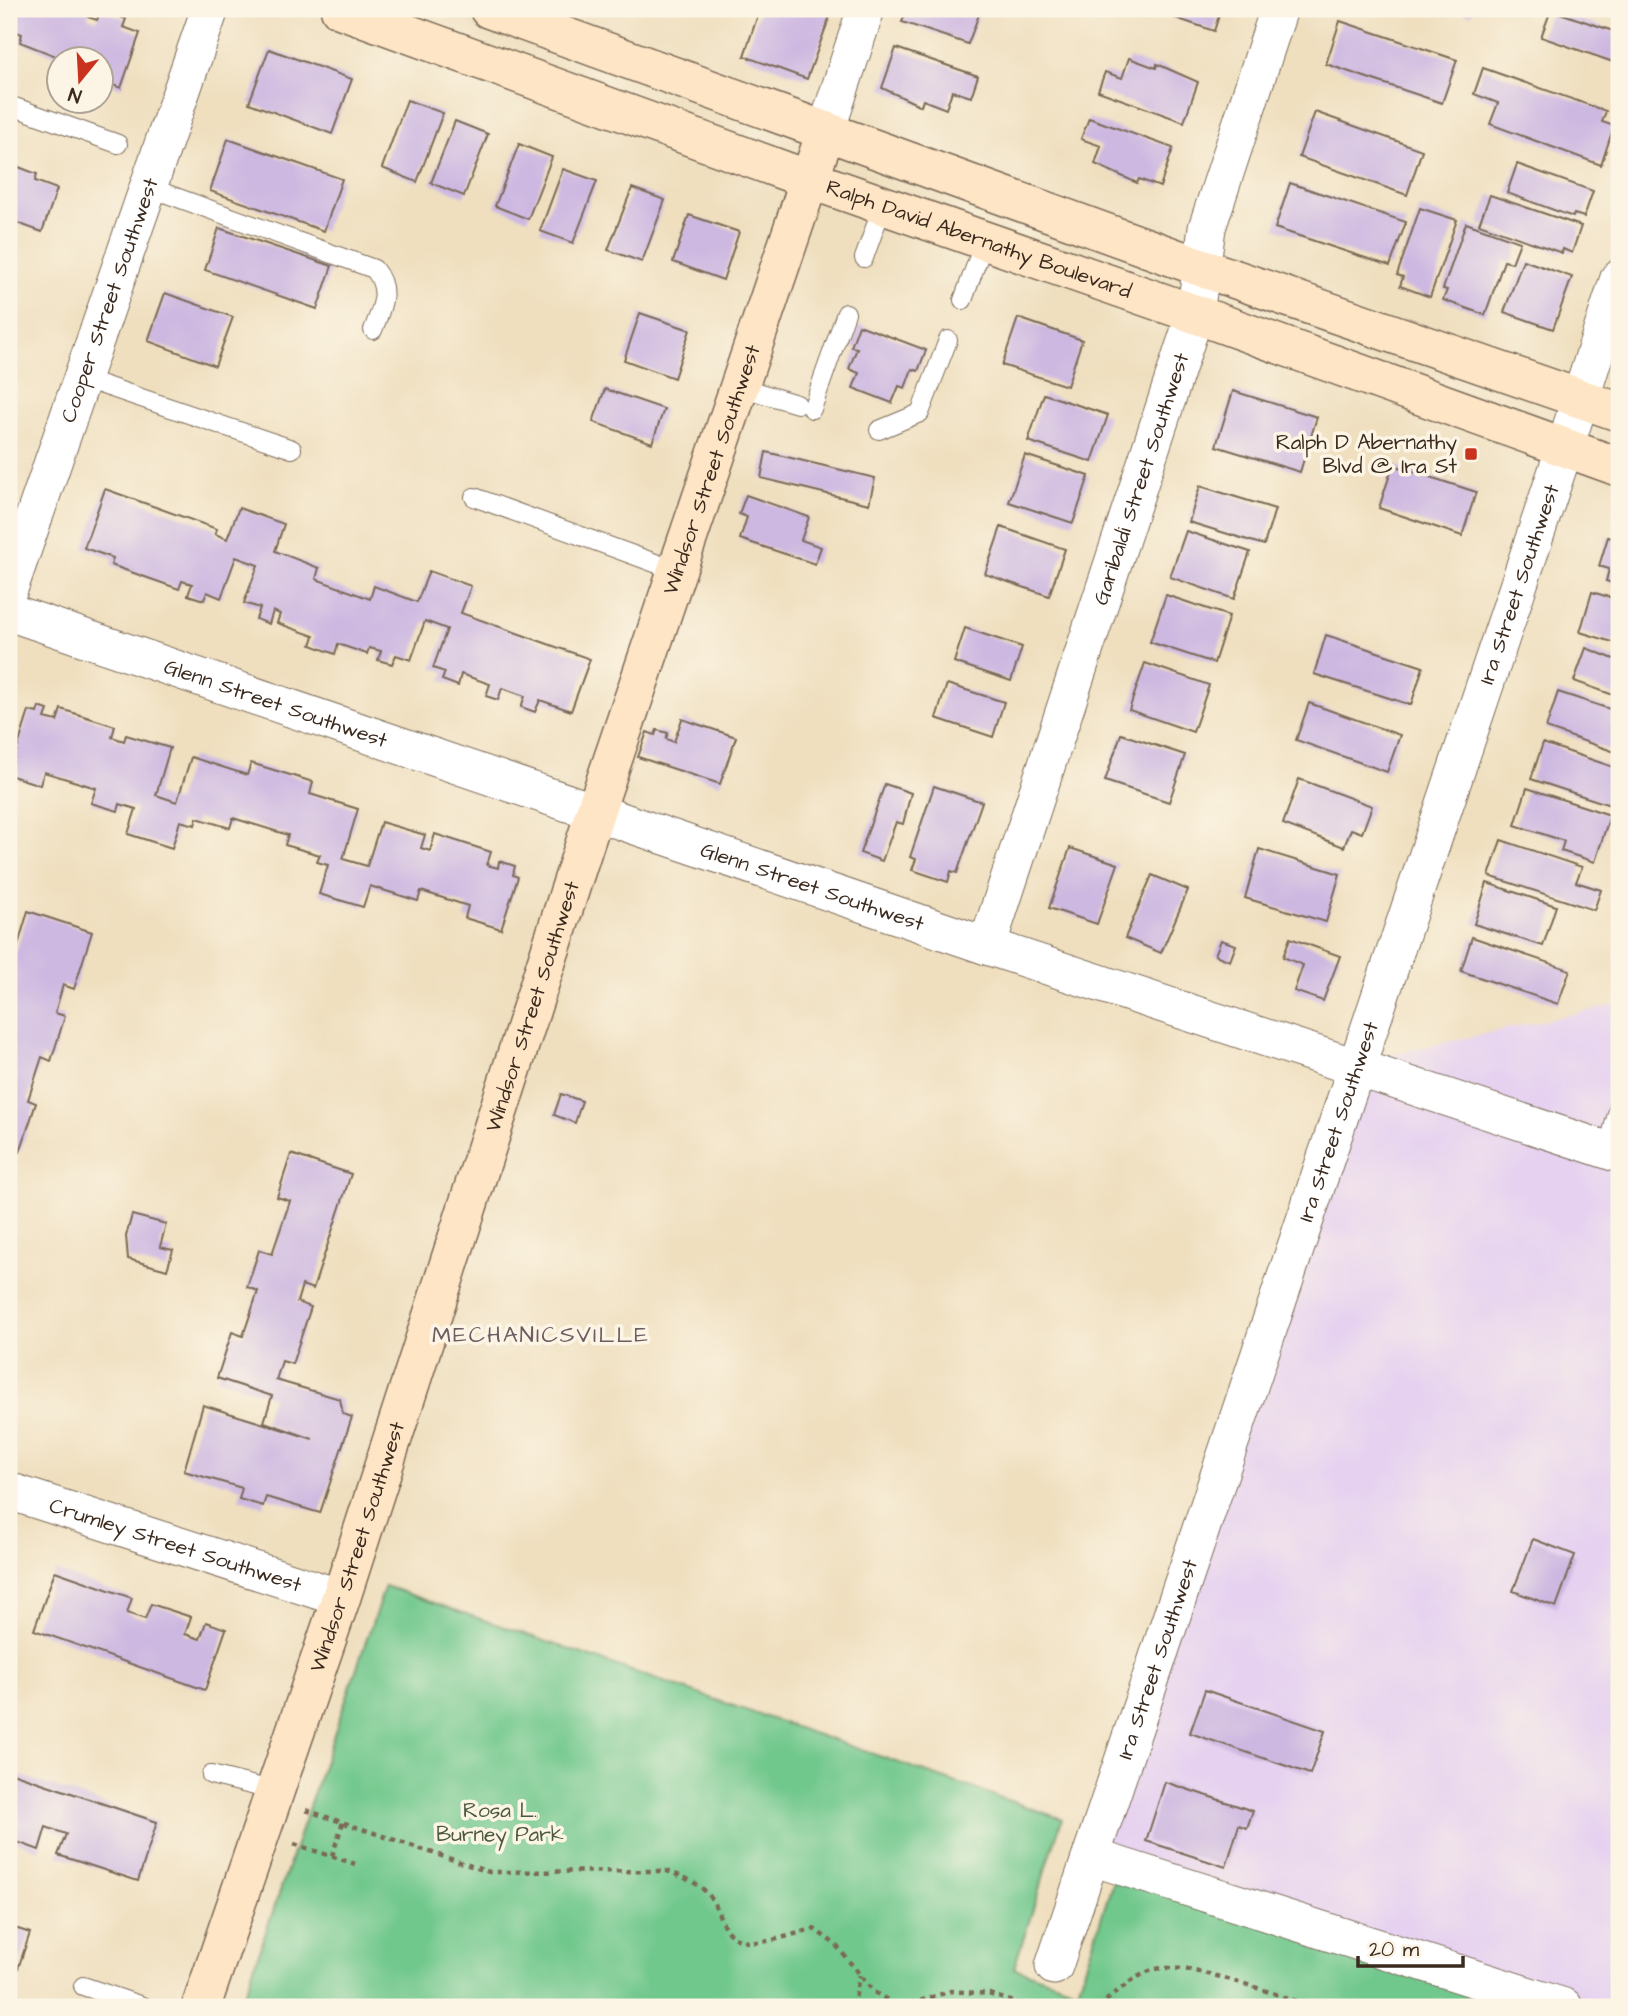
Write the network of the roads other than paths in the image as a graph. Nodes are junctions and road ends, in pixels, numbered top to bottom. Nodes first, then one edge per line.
1 (210, 9) edge
2 (341, 9) edge
3 (489, 9) edge
4 (866, 9) edge
5 (1279, 9) edge
6 (9, 105) edge
7 (826, 131) junction
8 (118, 144) dead end
9 (810, 180) junction
10 (148, 187) junction
11 (883, 205) junction
12 (985, 240) junction
13 (864, 258) dead end
14 (1200, 267) junction
15 (1619, 278) edge
16 (963, 300) dead end
17 (846, 313) dead end
18 (1195, 313) junction
19 (373, 330) dead end
20 (948, 340) dead end
21 (82, 378) junction
22 (740, 387) junction
23 (1581, 399) junction
24 (1619, 412) edge
25 (879, 430) dead end
26 (1565, 447) junction
27 (292, 449) dead end
28 (1619, 467) edge
29 (474, 497) dead end
30 (677, 571) junction
31 (9, 589) edge
32 (9, 612) edge
33 (595, 812) junction
34 (987, 946) junction
35 (1357, 1068) junction
36 (1619, 1107) edge
37 (1613, 1152) edge
38 (9, 1490) edge
39 (341, 1598) junction
40 (211, 1775) dead end
41 (286, 1799) junction
42 (1092, 1857) junction
43 (1054, 1966) dead end
44 (83, 1986) dead end
45 (145, 2007) edge
46 (201, 2007) edge
47 (1564, 2007) edge

1 - 10 street, Cooper Street Southwest
2 - 9 main road, Ralph David Abernathy Boulevard
3 - 7 main road
4 - 7 street, Windsor Street Southwest
5 - 14 street, Garibaldi Street Southwest
6 - 8 lane
7 - 9 main road, Windsor Street Southwest
7 - 14 main road
9 - 11 main road, Ralph David Abernathy Boulevard
9 - 22 main road, Windsor Street Southwest
10 - 19 lane
10 - 21 street, Cooper Street Southwest
11 - 12 main road, Ralph David Abernathy Boulevard
11 - 13 lane
12 - 16 lane
12 - 18 main road, Ralph David Abernathy Boulevard
14 - 18 street, Garibaldi Street Southwest
14 - 23 main road
15 - 23 street, Ira Street Southwest
17 - 22 lane
18 - 26 main road, Ralph David Abernathy Boulevard
18 - 34 street, Garibaldi Street Southwest
20 - 25 lane
21 - 27 lane
21 - 31 street, Cooper Street Southwest
22 - 30 main road, Windsor Street Southwest
23 - 24 main road
23 - 26 street, Ira Street Southwest
26 - 28 main road, Ralph David Abernathy Boulevard
26 - 35 street, Ira Street Southwest
29 - 30 lane
30 - 33 main road, Windsor Street Southwest
32 - 33 street, Glenn Street Southwest
33 - 34 street, Glenn Street Southwest
33 - 39 main road, Windsor Street Southwest
34 - 35 street, Glenn Street Southwest
35 - 37 street, Glenn Street Southwest
35 - 42 street, Ira Street Southwest
36 - 37 lane
38 - 39 street, Crumley Street Southwest
39 - 41 main road, Windsor Street Southwest
40 - 41 lane
41 - 46 main road, Windsor Street Southwest
42 - 43 street, Ira Street Southwest
42 - 47 street
44 - 45 lane

